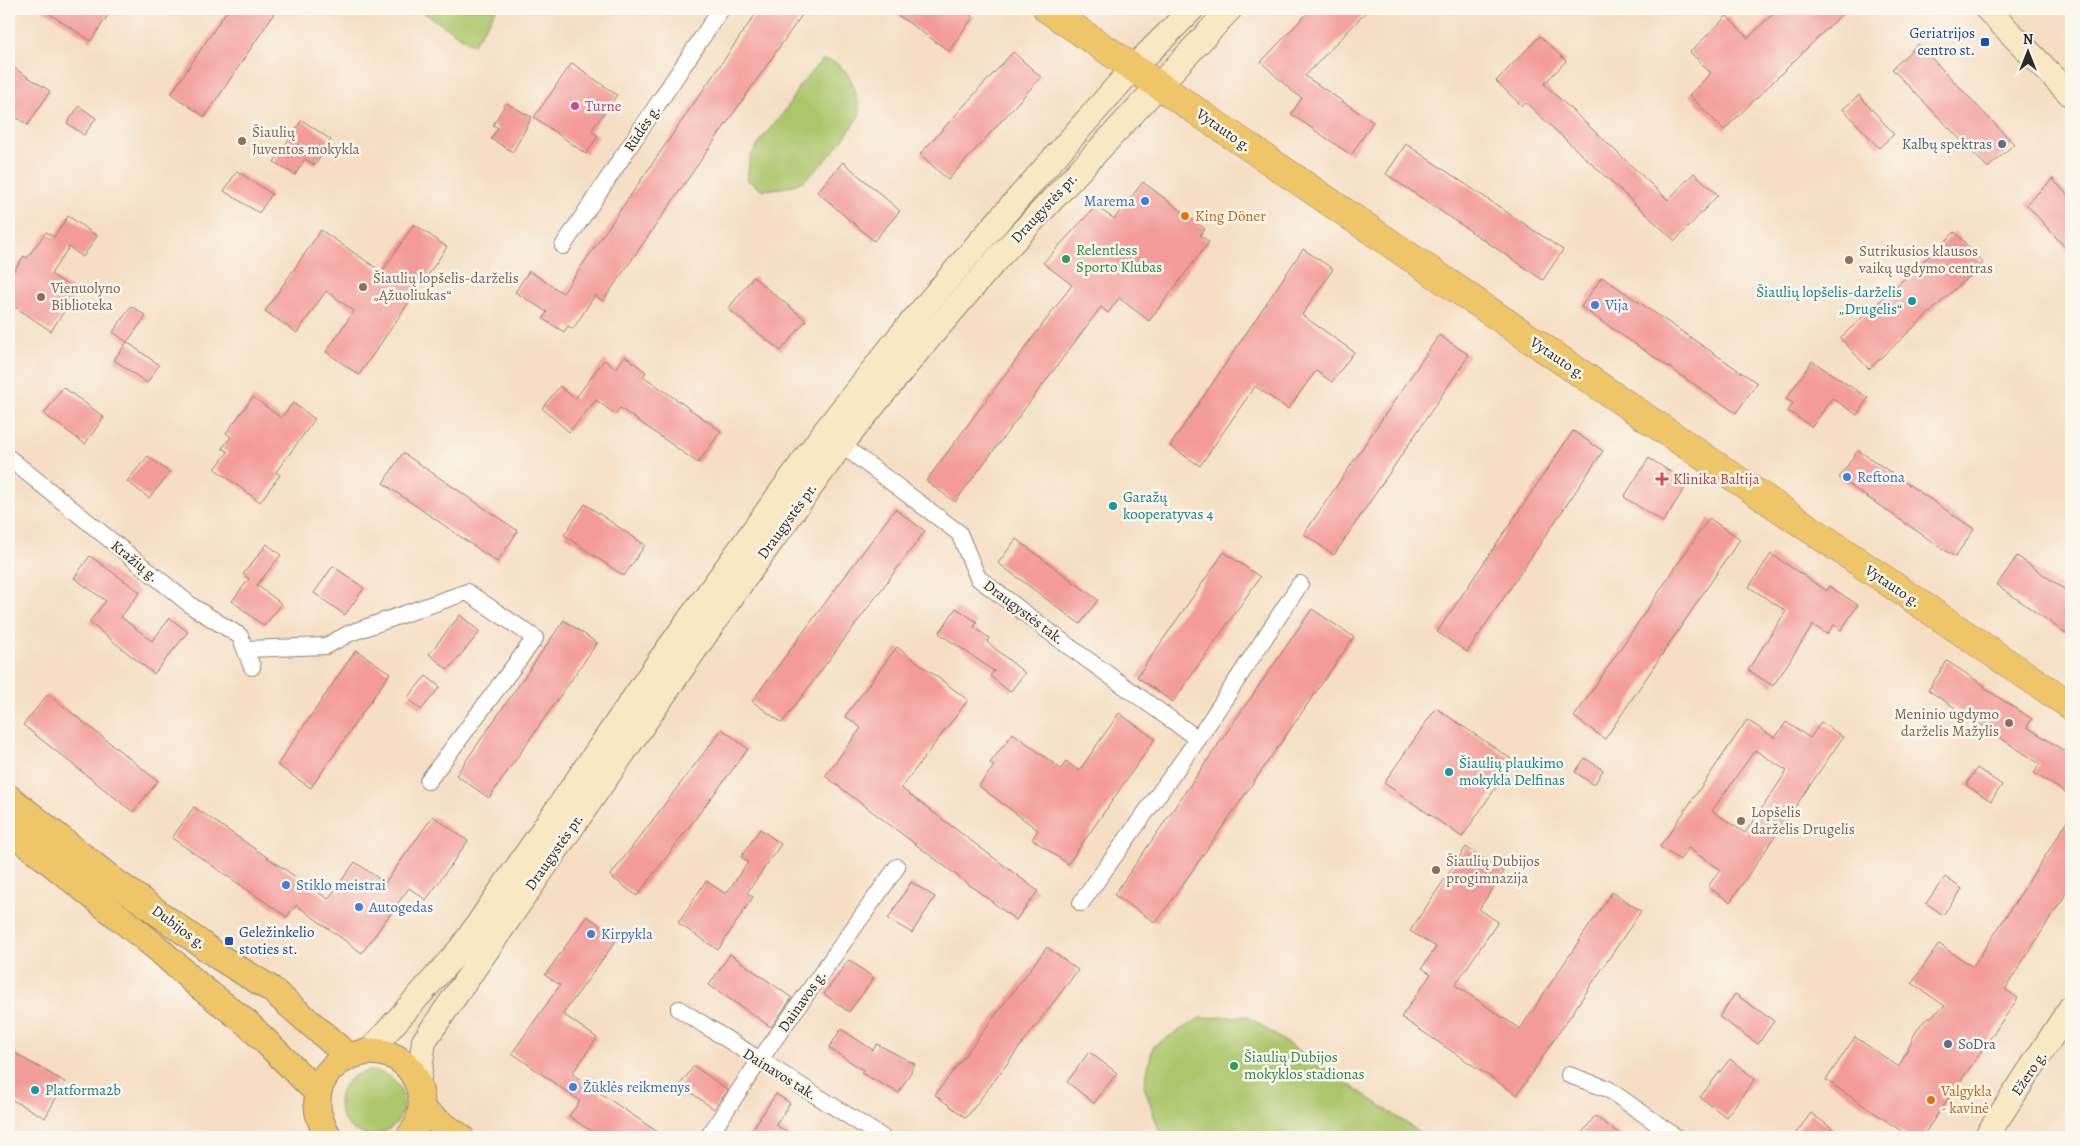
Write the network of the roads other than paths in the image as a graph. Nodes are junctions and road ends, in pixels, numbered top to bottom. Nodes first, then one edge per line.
1 (721, 9) edge
2 (1047, 9) edge
3 (1192, 9) edge
4 (1230, 9) edge
5 (1987, 9) edge
6 (1134, 67) junction
7 (1159, 84) junction
8 (2071, 95) edge
9 (563, 246) dead end
10 (833, 438) junction
11 (9, 458) edge
12 (1300, 584) dead end
13 (246, 649) junction
14 (252, 667) dead end
15 (2071, 706) edge
16 (1198, 738) junction
17 (428, 782) dead end
18 (9, 798) edge
19 (9, 829) edge
20 (898, 867) dead end
21 (1081, 903) dead end
22 (2071, 1007) edge
23 (679, 1009) dead end
24 (359, 1054) junction
25 (759, 1061) junction
26 (1569, 1076) dead end
27 (418, 1084) junction
28 (318, 1093) junction
29 (421, 1110) junction
30 (329, 1137) edge
31 (409, 1137) edge
32 (461, 1137) edge
33 (708, 1137) edge
34 (882, 1137) edge
35 (1676, 1137) edge
36 (1986, 1137) edge

1 - 9 street, Rūdės g.
2 - 6 highway, Vytauto g.
3 - 6 main road, Draugystės pr.
4 - 7 main road, Draugystės pr.
5 - 8 main road
6 - 7 highway, Vytauto g.
6 - 10 main road, Draugystės pr.
7 - 10 main road, Draugystės pr.
7 - 15 highway, Vytauto g.
10 - 16 street, Draugystės tak.
10 - 24 main road, Draugystės pr.
10 - 27 main road, Draugystės pr.
11 - 13 street, Kražių g.
12 - 16 street
13 - 14 street, Kražių g.
13 - 17 street
16 - 21 street
18 - 24 main road, Dubijos g.
19 - 28 main road, Dubijos g.
20 - 25 street, Dainavos g.
22 - 36 main road, Ežero g.
23 - 25 street, Dainavos tak.
24 - 27 main road
24 - 28 main road
25 - 33 street, Dainavos g.
25 - 34 street, Dainavos tak.
26 - 35 street
27 - 29 main road
28 - 30 main road
29 - 31 main road
29 - 32 main road

